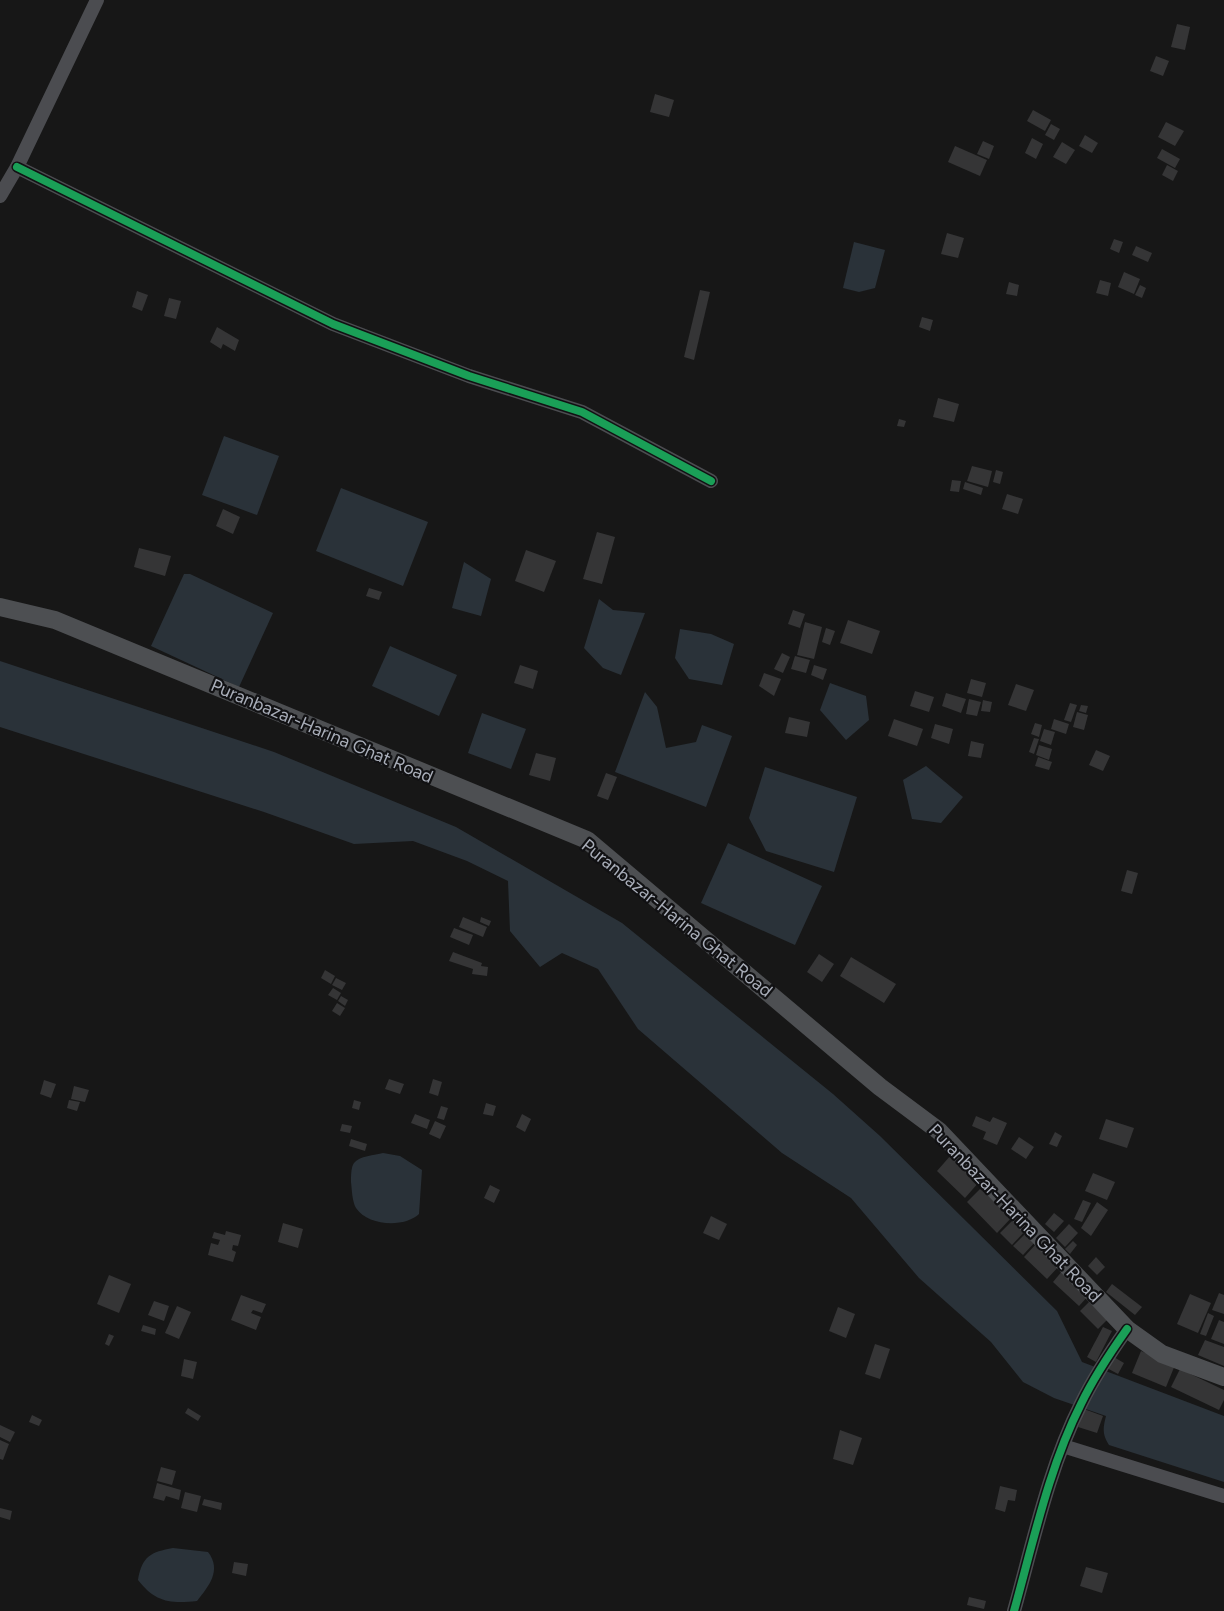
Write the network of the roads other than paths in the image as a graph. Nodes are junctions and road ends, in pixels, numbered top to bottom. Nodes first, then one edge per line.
1 (97, 0) edge
2 (16, 167) junction
3 (0, 196) edge
4 (711, 480) dead end
5 (0, 607) edge
6 (1127, 1329) junction
7 (1224, 1377) edge
8 (1063, 1446) junction
9 (1224, 1496) edge
10 (1014, 1611) edge

1 - 2 street
2 - 3 street
2 - 4 street
5 - 6 main road, Puranbazar-Harina Ghat Road
6 - 7 main road, Puranbazar-Harina Ghat Road
6 - 8 street
8 - 9 street
8 - 10 street

